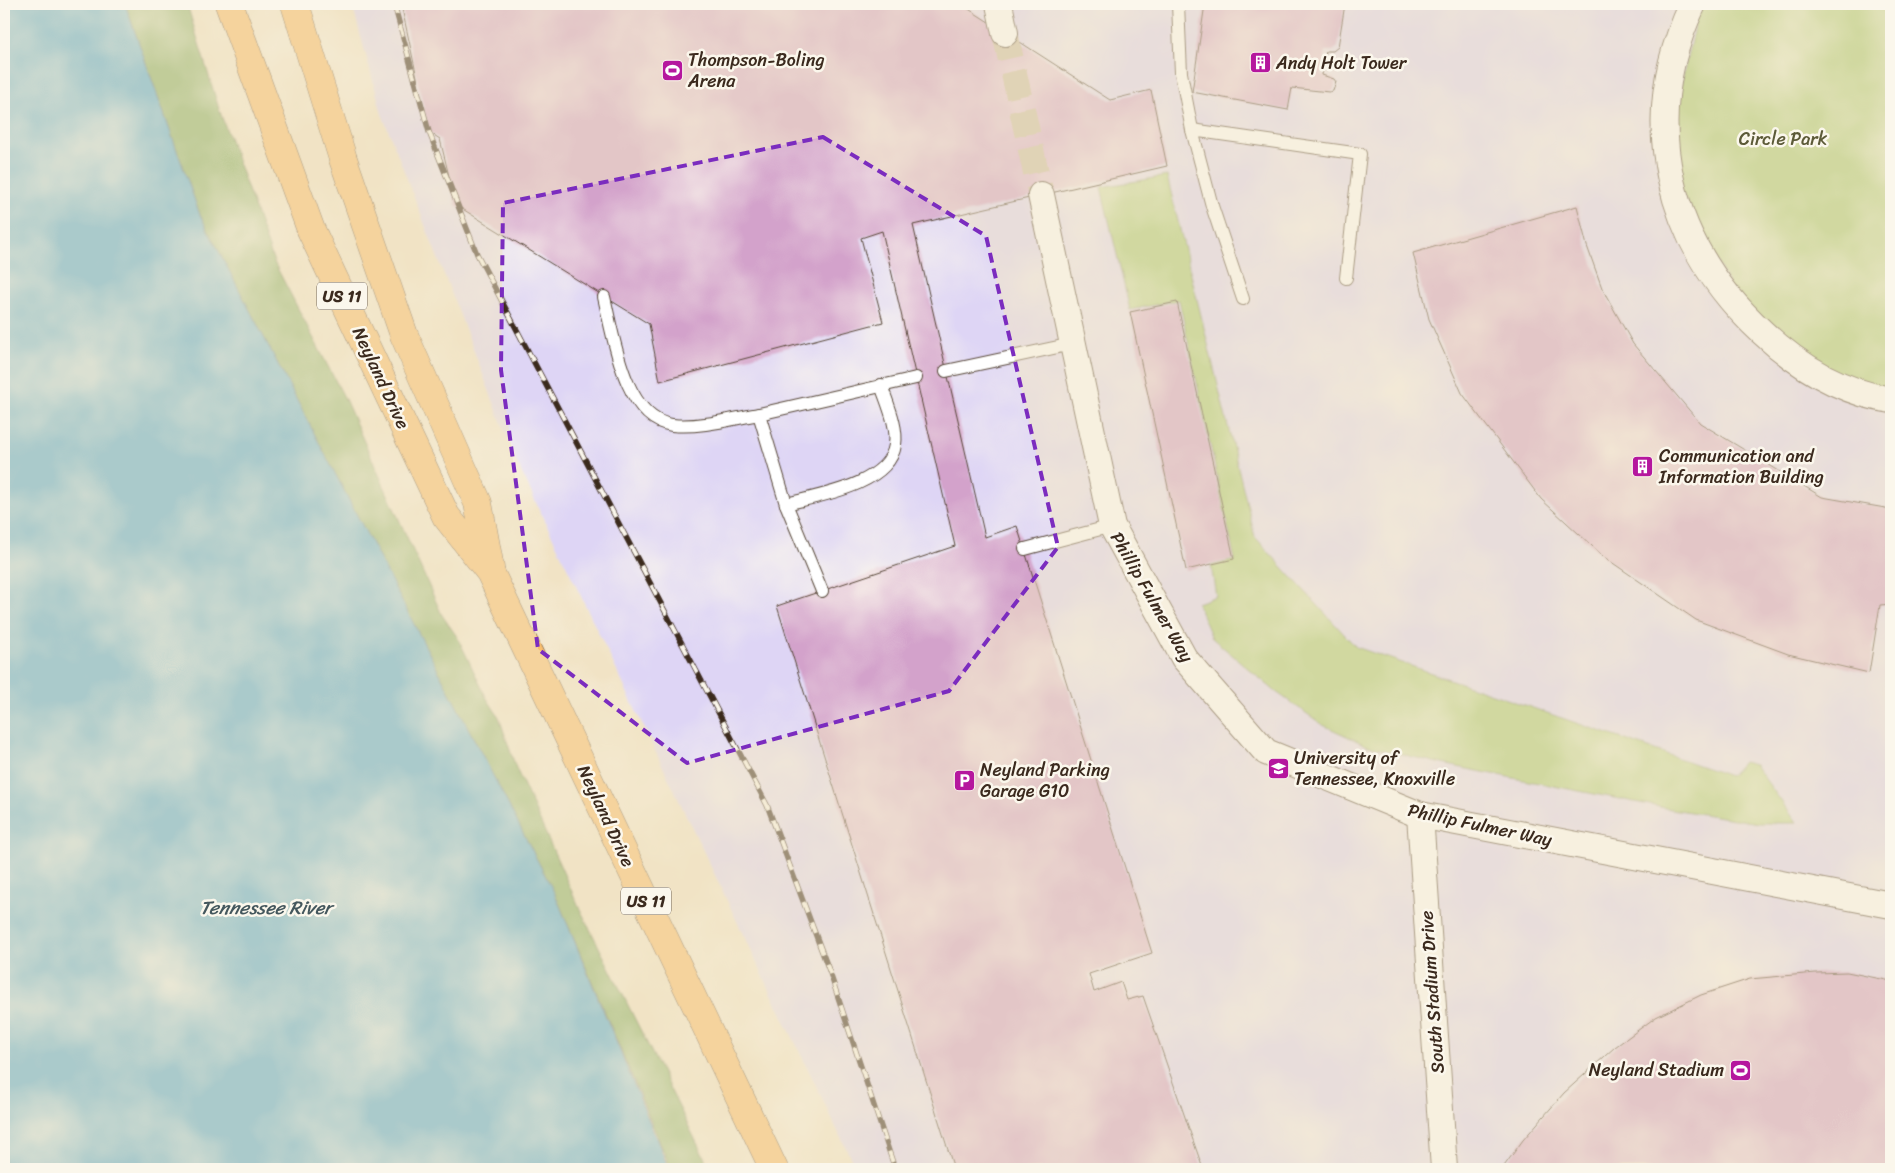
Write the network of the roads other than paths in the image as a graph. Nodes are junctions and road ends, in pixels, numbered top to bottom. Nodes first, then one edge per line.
1 (229, 4) edge
2 (295, 4) edge
3 (998, 4) edge
4 (1178, 4) edge
5 (1693, 4) edge
6 (1005, 33) tunnel mouth
7 (1192, 130) junction
8 (1041, 196) tunnel mouth
9 (1346, 278) dead end
10 (604, 297) dead end
11 (1243, 300) dead end
12 (1072, 344) junction
13 (946, 370) dead end
14 (916, 378) dead end
15 (881, 385) junction
16 (1891, 400) edge
17 (758, 414) junction
18 (786, 504) junction
19 (1112, 526) junction
20 (1025, 549) dead end
21 (490, 572) junction
22 (822, 591) dead end
23 (1420, 815) junction
24 (1891, 905) edge
25 (774, 1169) edge
26 (1444, 1169) edge

1 - 21 main road, Neyland Drive / US 11
2 - 21 main road, Neyland Drive / US 11
3 - 6 street
4 - 7 lane
5 - 16 street
7 - 9 lane
7 - 11 lane
8 - 12 street, Phillip Fulmer Way
10 - 17 lane
12 - 13 lane
12 - 19 street, Phillip Fulmer Way
14 - 15 lane
15 - 17 lane
15 - 18 lane
17 - 18 lane
18 - 22 lane
19 - 20 lane
19 - 23 street, Phillip Fulmer Way
21 - 25 main road, Neyland Drive / US 11
23 - 24 street, Phillip Fulmer Way
23 - 26 street, South Stadium Drive

